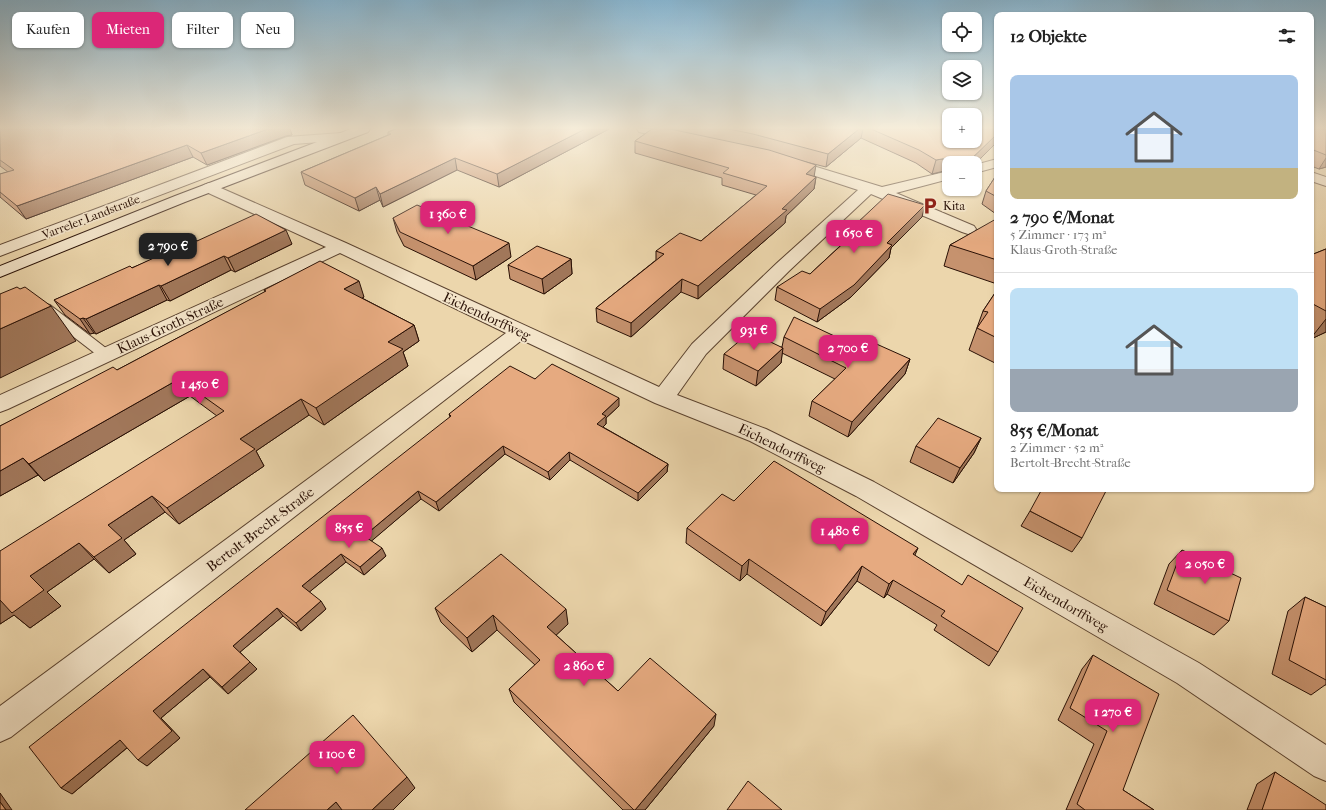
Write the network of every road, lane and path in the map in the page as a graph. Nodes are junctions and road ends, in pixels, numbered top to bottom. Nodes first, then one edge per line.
1 (221, 167) edge
2 (264, 167) edge
3 (804, 167) edge
4 (942, 176) edge
5 (1314, 177) edge
6 (1326, 182) edge
7 (209, 188) junction
8 (875, 190) junction
9 (968, 229) dead end
10 (340, 247) junction
11 (0, 251) edge
12 (0, 272) edge
13 (39, 304) edge
14 (520, 332) junction
15 (106, 354) junction
16 (663, 398) junction
17 (0, 404) edge
18 (0, 726) edge
19 (1326, 764) edge

1 - 11 street, Varreler Landstraße
2 - 7 street, Varreler Landstraße
3 - 8 street
4 - 8 street
5 - 6 street
7 - 10 street, Eichendorffweg
7 - 12 street, Varreler Landstraße
8 - 9 street
8 - 16 street
10 - 14 street, Eichendorffweg
10 - 15 street, Klaus-Groth-Straße
13 - 15 lane
14 - 16 street, Eichendorffweg
14 - 18 street, Bertolt-Brecht-Straße
15 - 17 street, Klaus-Groth-Straße
16 - 19 street, Eichendorffweg

